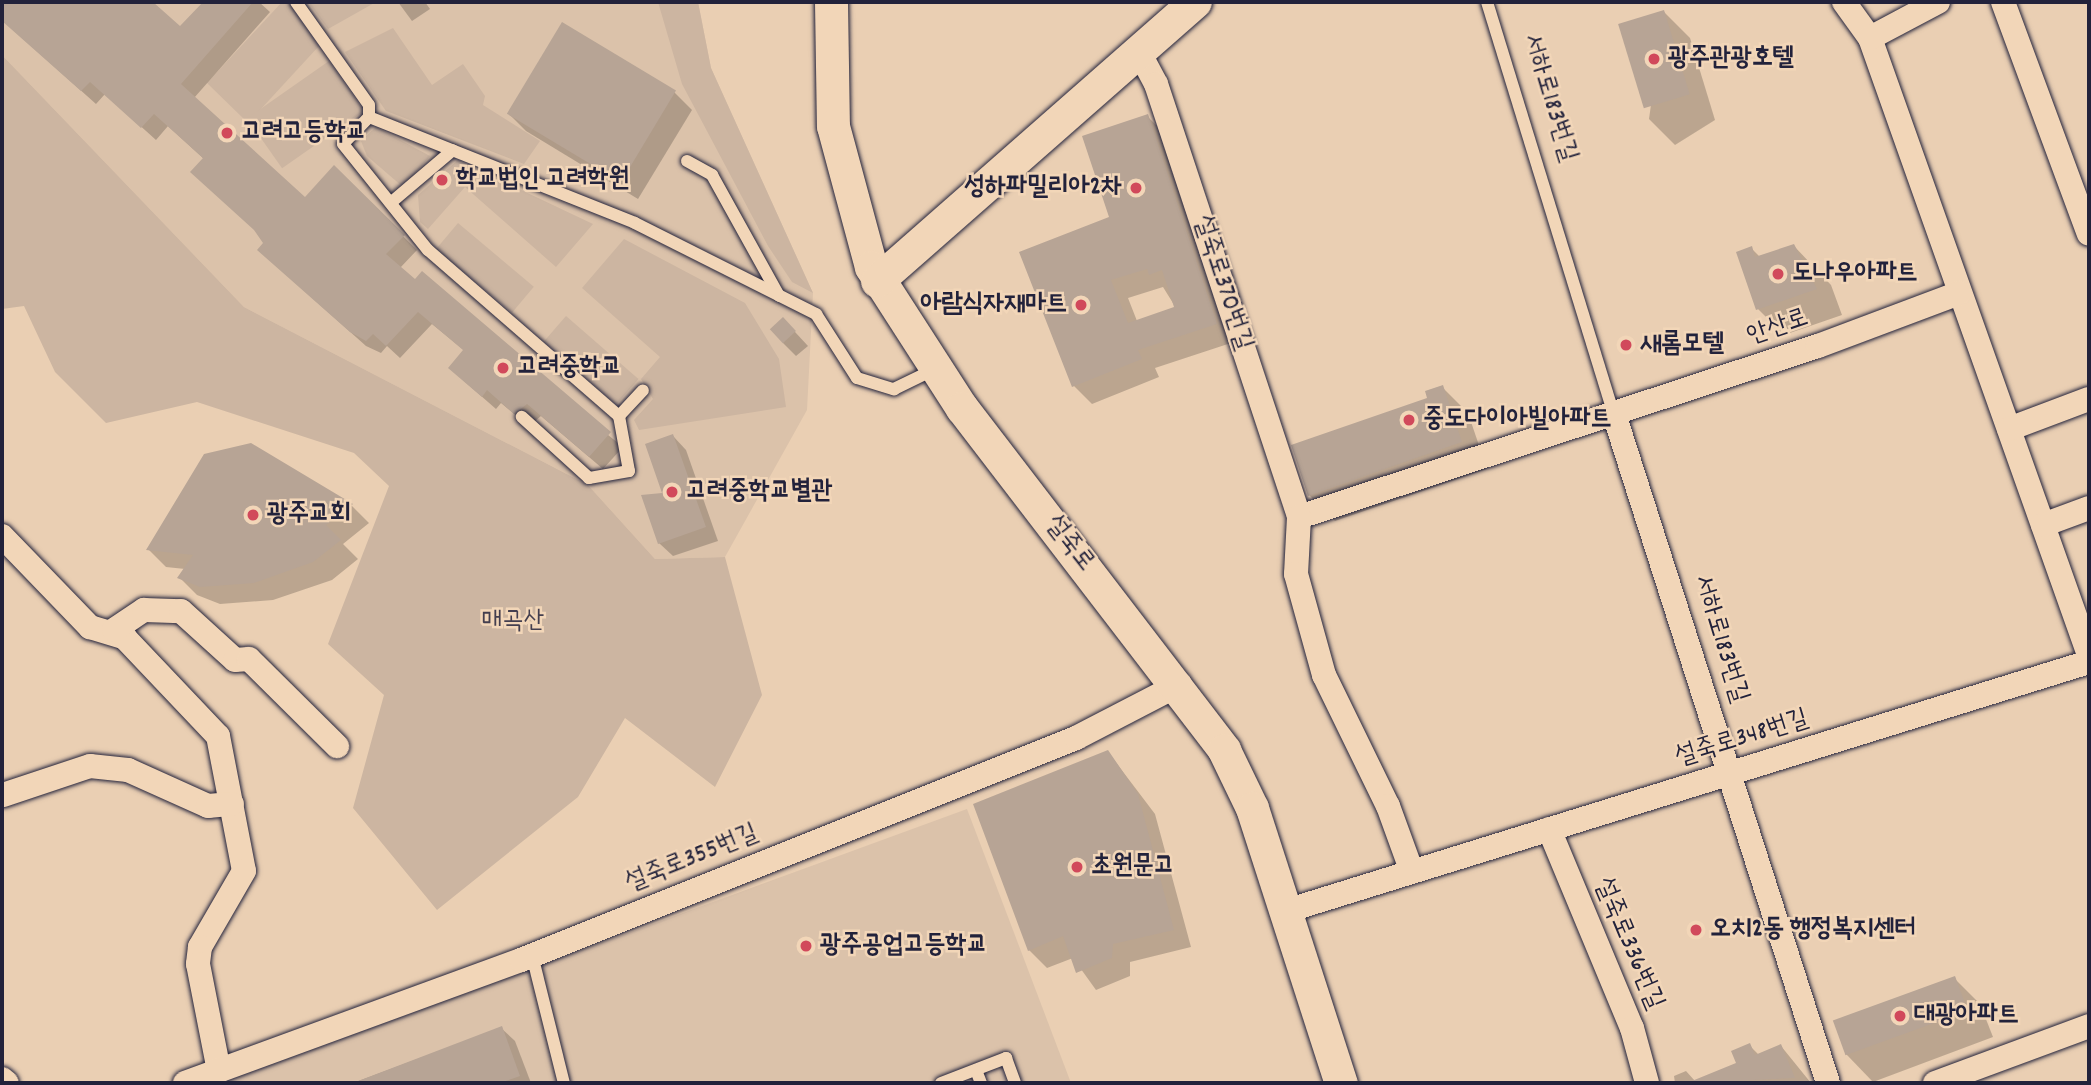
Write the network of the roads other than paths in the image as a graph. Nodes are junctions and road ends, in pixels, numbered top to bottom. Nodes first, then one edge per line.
1 (296, 2) edge
2 (831, 2) edge
3 (1195, 2) edge
4 (1487, 2) edge
5 (1844, 2) edge
6 (1938, 2) edge
7 (2003, 2) edge
8 (1870, 38) junction
9 (1139, 52) junction
10 (369, 117) junction
11 (453, 150) junction
12 (687, 160) dead end
13 (394, 200) junction
14 (2089, 234) edge
15 (877, 281) junction
16 (1959, 293) junction
17 (779, 296) junction
18 (936, 369) junction
19 (643, 390) dead end
20 (2089, 399) edge
21 (1614, 414) junction
22 (620, 416) junction
23 (522, 417) dead end
24 (2008, 429) junction
25 (2089, 508) edge
26 (1299, 517) junction
27 (2043, 525) junction
28 (2, 536) edge
29 (2082, 610) edge
30 (114, 630) junction
31 (2089, 655) edge
32 (2089, 662) edge
33 (1180, 684) junction
34 (337, 746) dead end
35 (1731, 773) junction
36 (3, 795) edge
37 (232, 804) junction
38 (1549, 829) junction
39 (1412, 872) junction
40 (1286, 911) junction
41 (532, 955) junction
42 (2089, 1026) edge
43 (976, 1070) junction
44 (219, 1072) junction
45 (2, 1079) edge
46 (7, 1083) edge
47 (185, 1083) edge
48 (564, 1083) edge
49 (940, 1083) edge
50 (981, 1083) edge
51 (1016, 1083) edge
52 (1340, 1083) edge
53 (1647, 1083) edge
54 (1828, 1083) edge
55 (1935, 1083) edge

1 - 10 lane
2 - 15 main road, 설죽로
3 - 9 main road
4 - 21 lane, 서하로183번길
5 - 8 street
6 - 8 street
7 - 14 street
8 - 16 street
9 - 15 main road
9 - 26 street, 설죽로370번길
10 - 11 lane
10 - 13 lane
11 - 13 lane
11 - 17 lane
12 - 17 lane
13 - 22 lane
15 - 18 main road, 설죽로
16 - 21 street, 안산로
16 - 24 street
17 - 18 lane
18 - 33 main road, 설죽로
19 - 22 lane
20 - 24 street
21 - 26 street
21 - 35 street, 서하로183번길
22 - 23 lane
24 - 27 street
25 - 27 street
26 - 39 street
27 - 29 street
28 - 30 street
29 - 31 street
30 - 34 street
30 - 37 street
32 - 35 street, 설죽로348번길
33 - 40 main road, 설죽로
33 - 41 street, 설죽로355번길
35 - 38 street, 설죽로348번길
35 - 54 street, 서하로183번길
36 - 37 street
37 - 44 street
38 - 39 street, 설죽로348번길
38 - 53 street, 설죽로336번길
39 - 40 street, 설죽로348번길
40 - 52 main road, 설죽로
41 - 44 street, 설죽로355번길
41 - 48 lane
42 - 55 street
43 - 49 lane
43 - 50 lane
43 - 51 lane
44 - 47 street, 설죽로355번길
45 - 46 street

